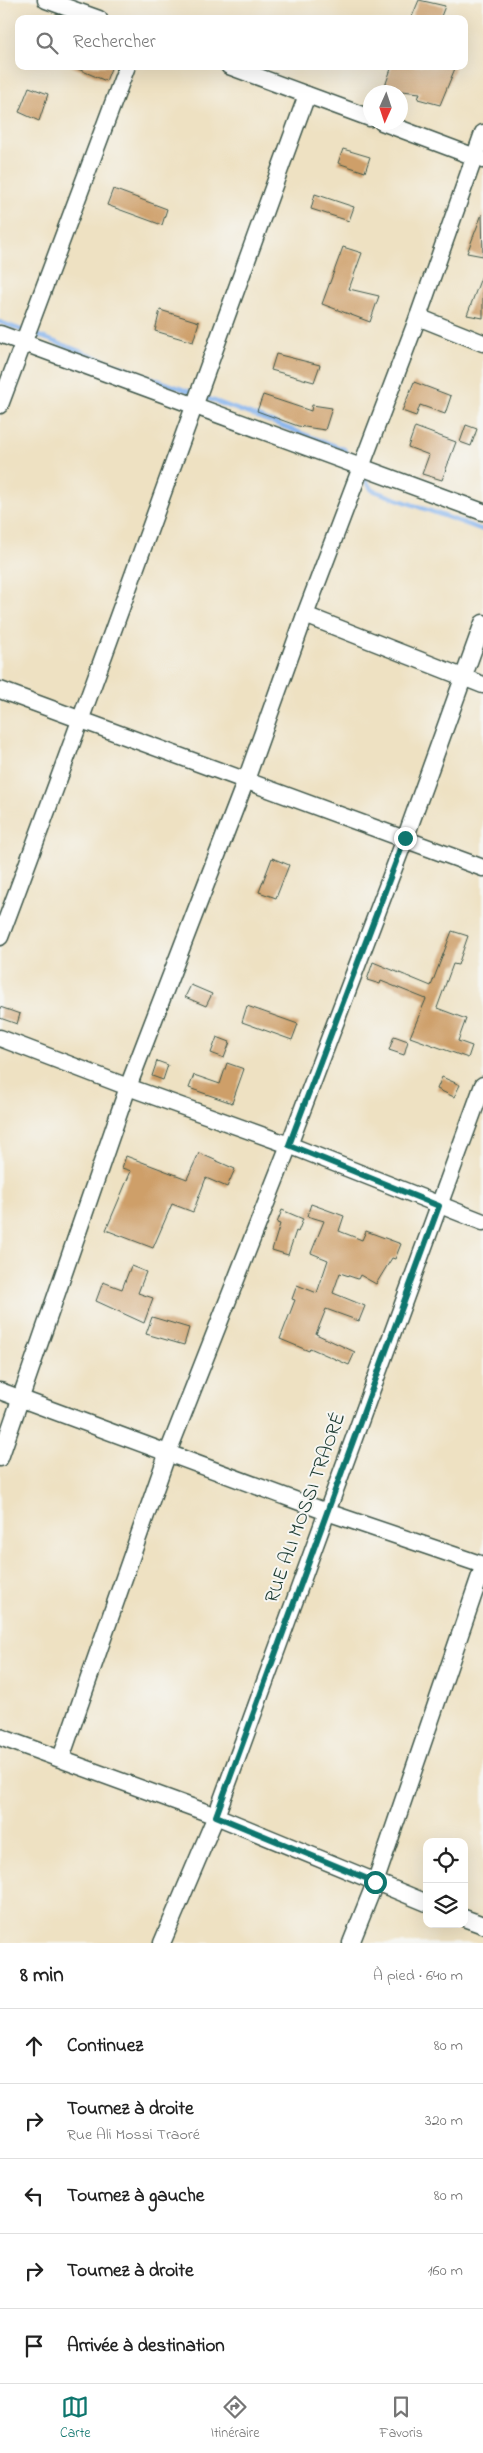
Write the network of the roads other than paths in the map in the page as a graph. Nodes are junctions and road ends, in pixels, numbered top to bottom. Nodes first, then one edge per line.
1 (46, 0) edge
2 (88, 15) edge
3 (125, 70) edge
4 (240, 70) edge
5 (307, 95) junction
6 (363, 115) edge
7 (404, 130) edge
8 (483, 133) edge
9 (479, 158) edge
10 (418, 317) junction
11 (0, 334) edge
12 (23, 342) junction
13 (483, 343) edge
14 (0, 405) edge
15 (193, 405) junction
16 (361, 467) junction
17 (483, 512) edge
18 (305, 615) junction
19 (483, 623) edge
20 (462, 677) junction
21 (483, 685) edge
22 (0, 690) edge
23 (82, 721) junction
24 (246, 780) junction
25 (405, 838) junction
26 (483, 868) edge
27 (0, 938) edge
28 (0, 1038) edge
29 (483, 1086) edge
30 (128, 1087) junction
31 (289, 1145) junction
32 (439, 1206) junction
33 (483, 1222) edge
34 (0, 1391) edge
35 (22, 1399) junction
36 (168, 1455) junction
37 (0, 1458) edge
38 (327, 1512) junction
39 (483, 1566) edge
40 (0, 1737) edge
41 (61, 1758) junction
42 (216, 1816) junction
43 (375, 1882) junction
44 (423, 1901) edge
45 (468, 1919) edge
46 (483, 1925) edge
47 (162, 1943) edge
48 (351, 1943) edge

1 - 2 street
3 - 12 street
4 - 5 street
5 - 6 street
5 - 15 street
7 - 9 street
8 - 9 street
9 - 10 street
10 - 13 street
10 - 16 street
11 - 12 street
12 - 14 street
12 - 15 street
15 - 16 street
15 - 23 street
16 - 17 street
16 - 18 street
18 - 20 street
18 - 24 street
19 - 20 street
20 - 21 street
20 - 25 street
22 - 23 street
23 - 24 street
23 - 27 street
24 - 25 street
24 - 30 street
25 - 26 street
25 - 31 street
28 - 30 street
29 - 32 street, RUE ALI MOSSI TRAORÉ
30 - 31 street
30 - 35 street
31 - 32 street
31 - 36 street
32 - 33 street
32 - 38 street, RUE ALI MOSSI TRAORÉ
34 - 35 street
35 - 36 street
35 - 37 street
36 - 38 street
36 - 41 street
38 - 39 street
38 - 42 street, RUE ALI MOSSI TRAORÉ
39 - 43 street
40 - 41 street
41 - 42 street
42 - 43 street
42 - 47 street, RUE ALI MOSSI TRAORÉ
43 - 44 street
43 - 48 street
45 - 46 street

